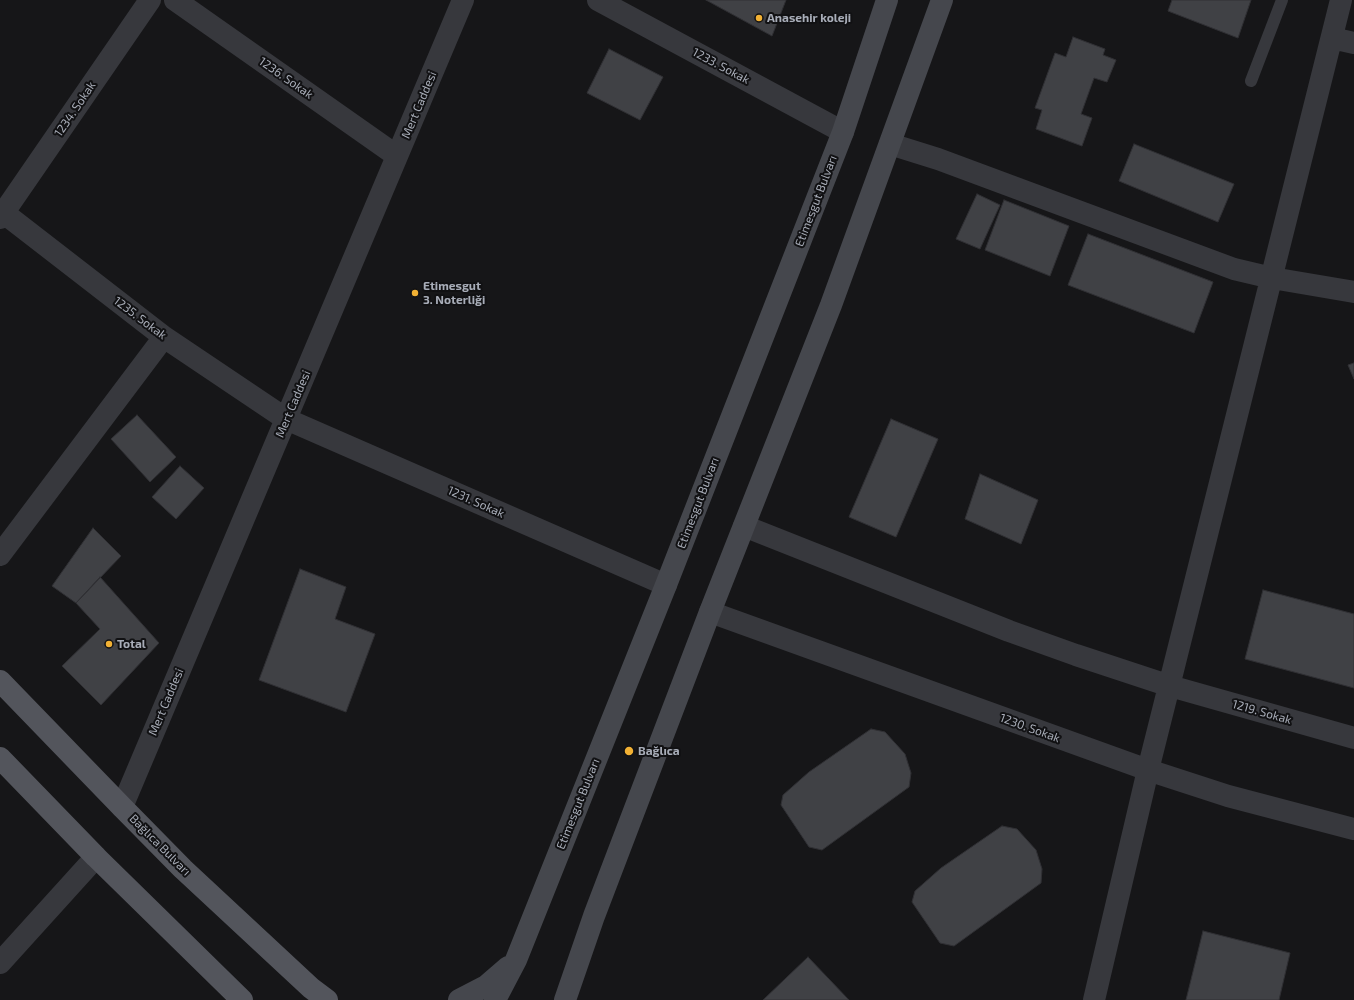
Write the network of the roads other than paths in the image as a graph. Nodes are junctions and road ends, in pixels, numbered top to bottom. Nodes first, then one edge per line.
1 (150, 0) edge
2 (174, 0) edge
3 (463, 0) edge
4 (598, 0) edge
5 (887, 0) edge
6 (942, 0) edge
7 (1282, 0) edge
8 (1341, 0) edge
9 (1332, 38) junction
10 (1354, 42) edge
11 (1251, 81) dead end
12 (843, 132) junction
13 (890, 144) junction
14 (397, 156) junction
15 (1, 214) edge
16 (1272, 278) junction
17 (1354, 292) edge
18 (164, 337) junction
19 (286, 419) junction
20 (744, 526) junction
21 (0, 555) edge
22 (666, 585) junction
23 (710, 612) junction
24 (0, 681) edge
25 (1170, 686) junction
26 (1354, 738) edge
27 (0, 758) edge
28 (1148, 770) junction
29 (122, 807) junction
30 (1354, 829) edge
31 (96, 857) junction
32 (516, 960) junction
33 (0, 963) edge
34 (319, 994) edge
35 (242, 1000) edge
36 (334, 1000) edge
37 (459, 1000) edge
38 (495, 1000) edge
39 (565, 1000) edge
40 (1094, 1000) edge

1 - 15 street, 1234. Sokak
2 - 14 street, 1236. Sokak
3 - 14 street, Mert Caddesi
4 - 12 street, 1233. Sokak
5 - 12 main road, Etimesgut Bulvarı
6 - 13 main road
7 - 11 lane
8 - 9 street
9 - 10 street
9 - 16 street
12 - 22 main road, Etimesgut Bulvarı
13 - 16 street
13 - 20 main road
14 - 19 street, Mert Caddesi
15 - 18 street, 1235. Sokak
16 - 17 street
16 - 25 street
18 - 19 street, 1235. Sokak
18 - 21 street
19 - 22 street, 1231. Sokak
19 - 29 street, Mert Caddesi
20 - 23 main road
20 - 25 street, 1219. Sokak
22 - 32 main road, Etimesgut Bulvarı
23 - 28 street, 1230. Sokak
23 - 39 main road
24 - 29 main road, Bağlıca Bulvarı
25 - 26 street, 1219. Sokak
25 - 28 street
27 - 31 main road
28 - 30 street, 1230. Sokak
28 - 40 street
29 - 34 main road, Bağlıca Bulvarı
31 - 33 street
31 - 35 main road
32 - 37 main road
32 - 38 main road, Etimesgut Bulvarı
34 - 36 main road

